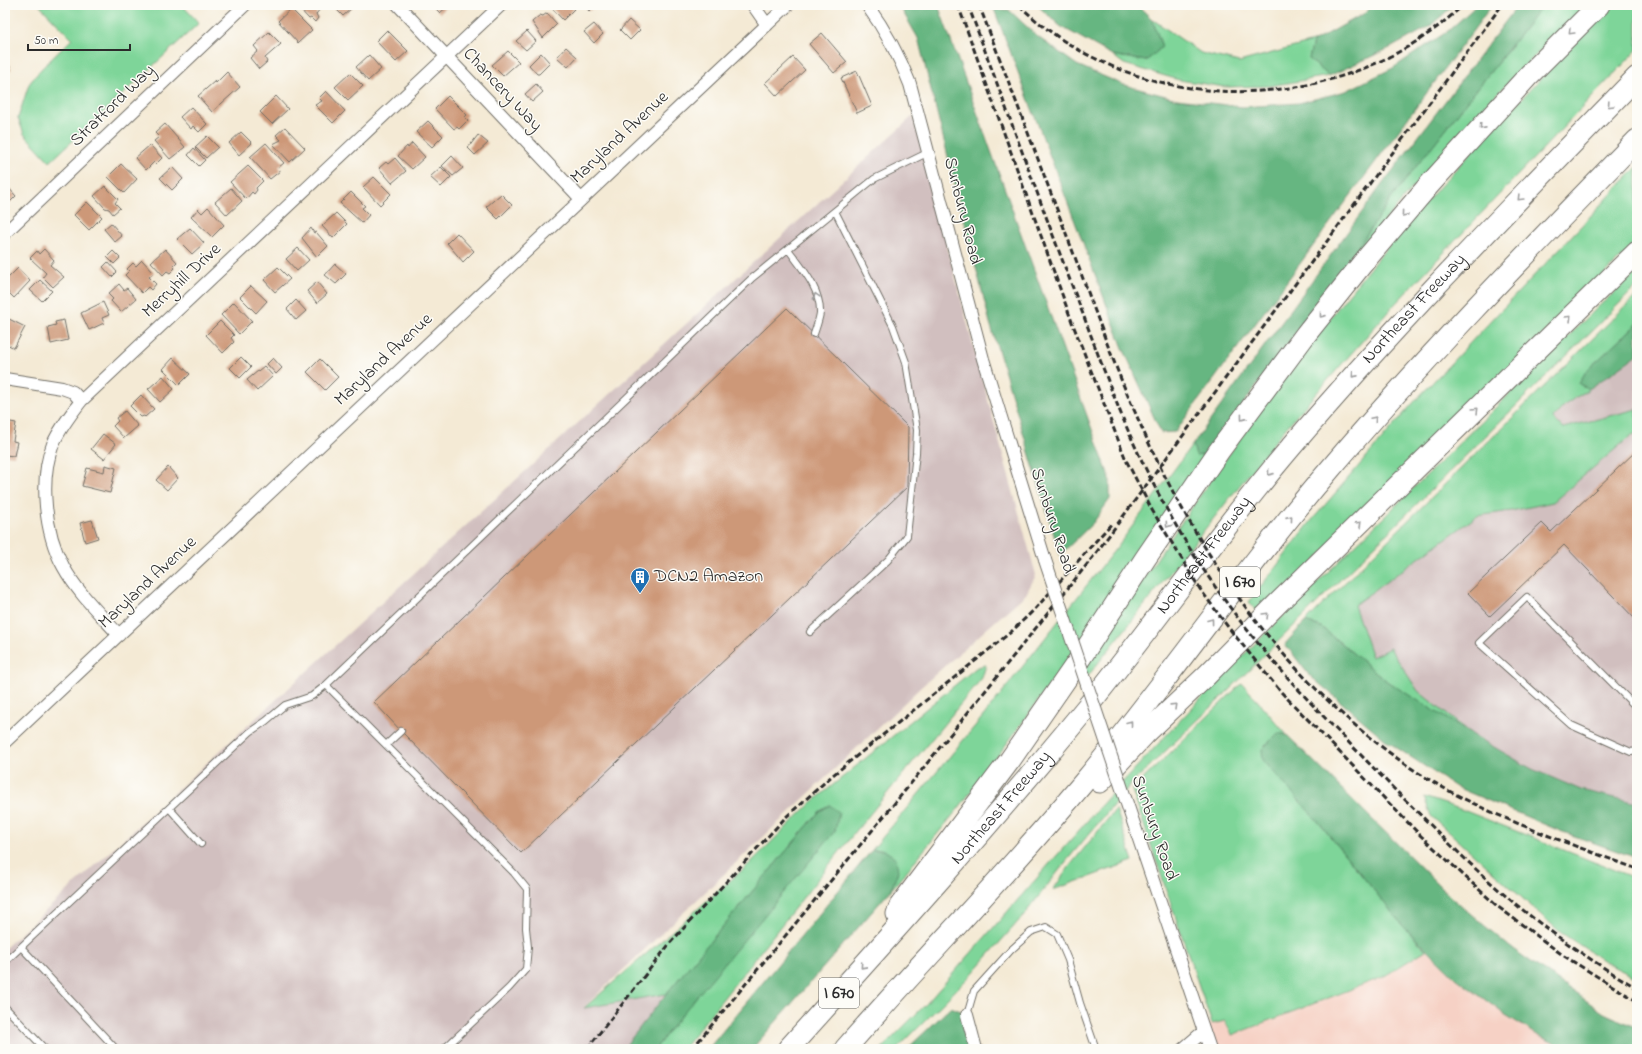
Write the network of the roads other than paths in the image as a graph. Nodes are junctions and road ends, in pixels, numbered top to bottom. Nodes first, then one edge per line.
1 (245, 5) edge
2 (398, 5) edge
3 (501, 5) edge
4 (753, 5) edge
5 (788, 5) edge
6 (867, 5) edge
7 (1599, 5) edge
8 (767, 24) junction
9 (446, 56) junction
10 (1637, 77) edge
11 (1637, 140) edge
12 (929, 152) junction
13 (581, 199) junction
14 (835, 211) junction
15 (5, 233) edge
16 (788, 249) junction
17 (1637, 252) edge
18 (814, 334) dead end
19 (5, 379) edge
20 (81, 401) junction
21 (810, 632) dead end
22 (119, 635) junction
23 (326, 685) junction
24 (1637, 708) edge
25 (401, 731) dead end
26 (5, 742) edge
27 (386, 745) junction
28 (1637, 751) edge
29 (169, 808) junction
30 (201, 844) dead end
31 (890, 937) junction
32 (21, 947) junction
33 (5, 962) edge
34 (5, 1007) edge
35 (967, 1015) joint
36 (1204, 1030) junction
37 (851, 1043) edge
38 (44, 1049) edge
39 (116, 1049) edge
40 (444, 1049) edge
41 (788, 1049) edge
42 (976, 1049) edge
43 (1096, 1049) edge
44 (1183, 1049) edge
45 (1210, 1049) edge

1 - 15 street, Stratford Way
2 - 9 street, Chancery Way
3 - 9 street, Merryhill Drive
4 - 8 street
5 - 8 street, Maryland Avenue
6 - 12 street, Sunbury Road
7 -> 31 highway
8 - 13 street, Maryland Avenue
9 - 13 street, Chancery Way
9 - 20 street, Merryhill Drive
10 -> 31 highway, Northeast Freeway / I 670
37 -> 11 highway, I 670
12 - 14 lane
12 - 36 street, Sunbury Road, bridge
13 - 22 street, Maryland Avenue
14 - 16 lane
14 - 21 lane
18 -> 16 lane
16 - 23 lane
37 -> 17 highway
19 - 20 street
20 - 22 street, Merryhill Drive
22 - 26 street, Maryland Avenue
23 - 27 lane
23 - 29 lane
24 - 28 lane
25 - 27 lane
27 - 40 lane
29 - 30 lane
29 - 32 lane
31 -> 41 highway, Northeast Freeway / I 670
32 - 33 lane
32 - 39 lane
34 - 38 lane
35 - 42 street
35 - 43 lane
36 - 44 street
36 - 45 street, Sunbury Road

